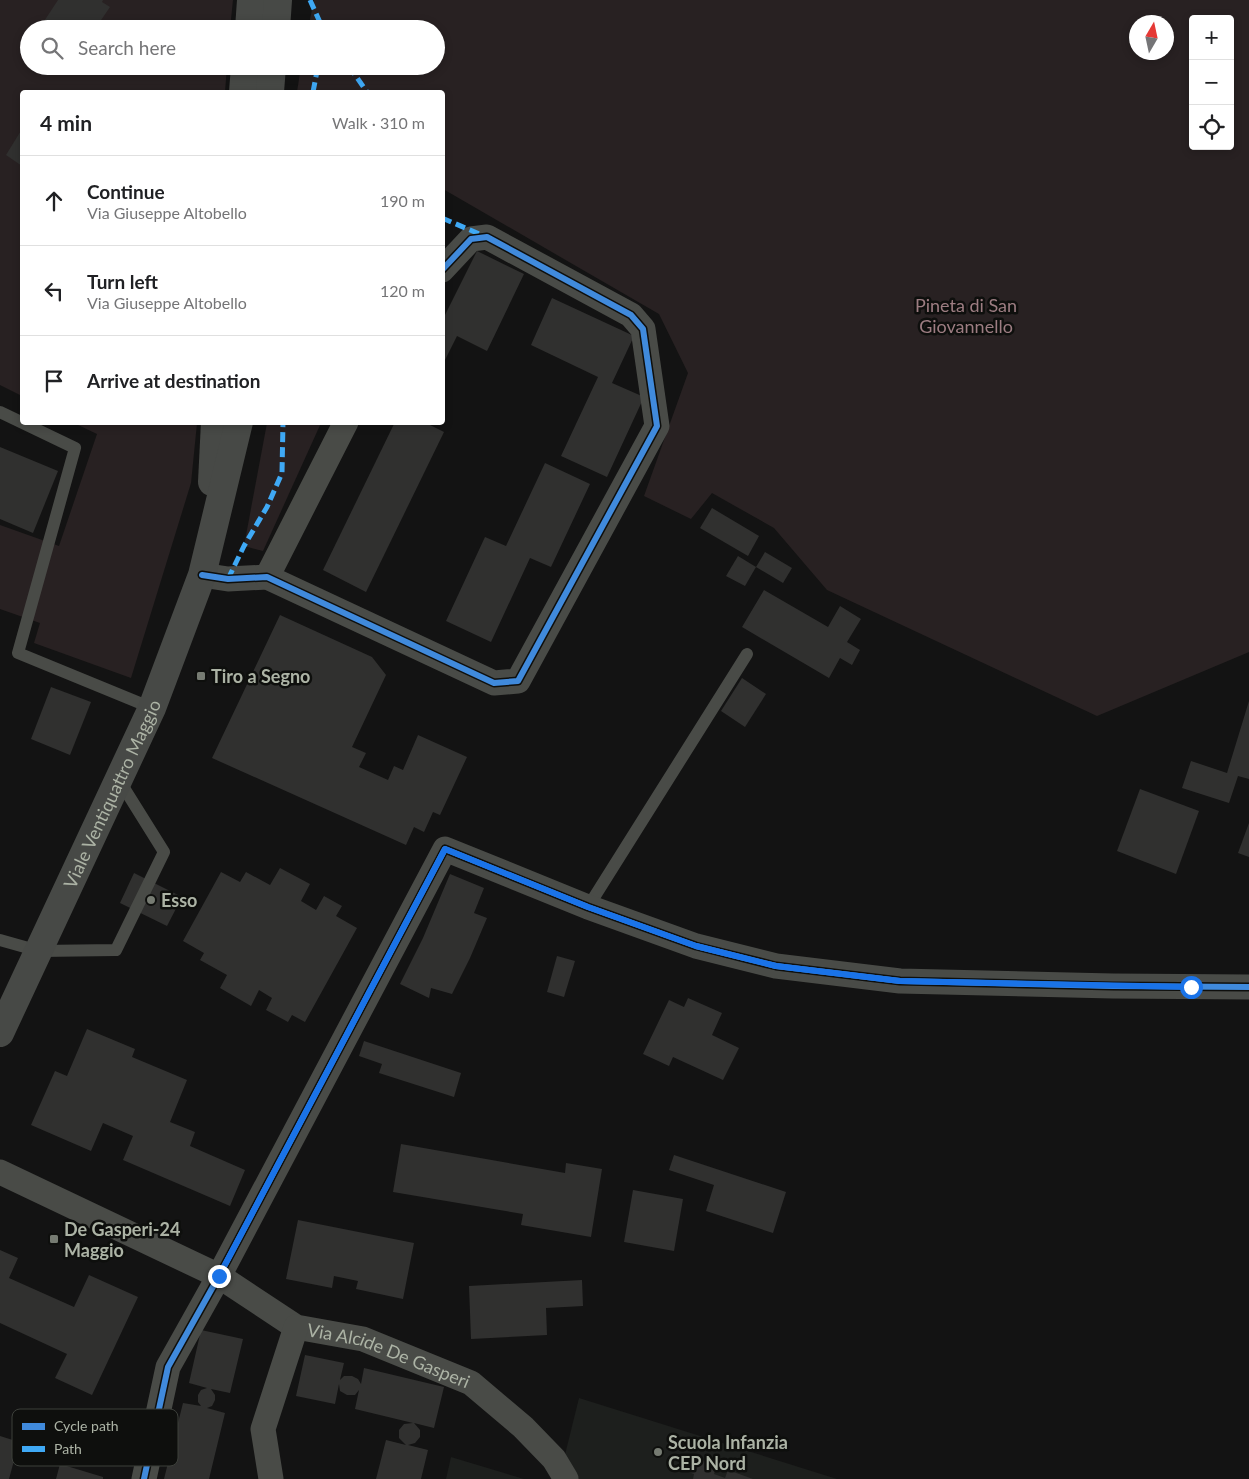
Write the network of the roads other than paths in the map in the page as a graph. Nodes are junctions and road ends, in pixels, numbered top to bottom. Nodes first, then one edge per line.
1 (251, 0) edge
2 (278, 0) edge
3 (250, 20) edge
4 (277, 20) edge
5 (244, 75) edge
6 (271, 75) edge
7 (243, 90) edge
8 (270, 90) edge
9 (445, 267) edge
10 (0, 412) edge
11 (20, 422) edge
12 (27, 425) edge
13 (215, 425) edge
14 (238, 425) edge
15 (344, 425) edge
16 (209, 548) junction
17 (202, 575) junction
18 (267, 577) junction
19 (747, 654) dead end
20 (152, 708) junction
21 (119, 780) junction
22 (588, 907) junction
23 (0, 940) edge
24 (39, 952) junction
25 (1249, 987) edge
26 (0, 1033) edge
27 (0, 1172) edge
28 (219, 1276) junction
29 (296, 1327) junction
30 (159, 1409) edge
31 (147, 1466) edge
32 (144, 1479) edge
33 (271, 1479) edge
34 (566, 1479) edge

1 - 3 main road
2 - 4 main road
5 - 7 main road
6 - 8 main road
9 - 18 street
10 - 11 lane
12 - 20 lane
13 - 16 main road, Viale Ventiquattro Maggio
14 - 16 main road, Viale Ventiquattro Maggio
15 - 18 street
16 - 17 main road, Viale Ventiquattro Maggio
17 - 18 street
17 - 20 main road, Viale Ventiquattro Maggio
19 - 22 lane
20 - 21 main road, Viale Ventiquattro Maggio
21 - 24 main road, Viale Ventiquattro Maggio
21 - 24 lane
22 - 25 street
22 - 28 street
23 - 24 lane
24 - 26 main road, Viale Ventiquattro Maggio
27 - 28 street, Via Alcide De Gasperi
28 - 29 street, Via Alcide De Gasperi
28 - 30 street
29 - 33 street
29 - 34 street, Via Alcide De Gasperi
31 - 32 street

